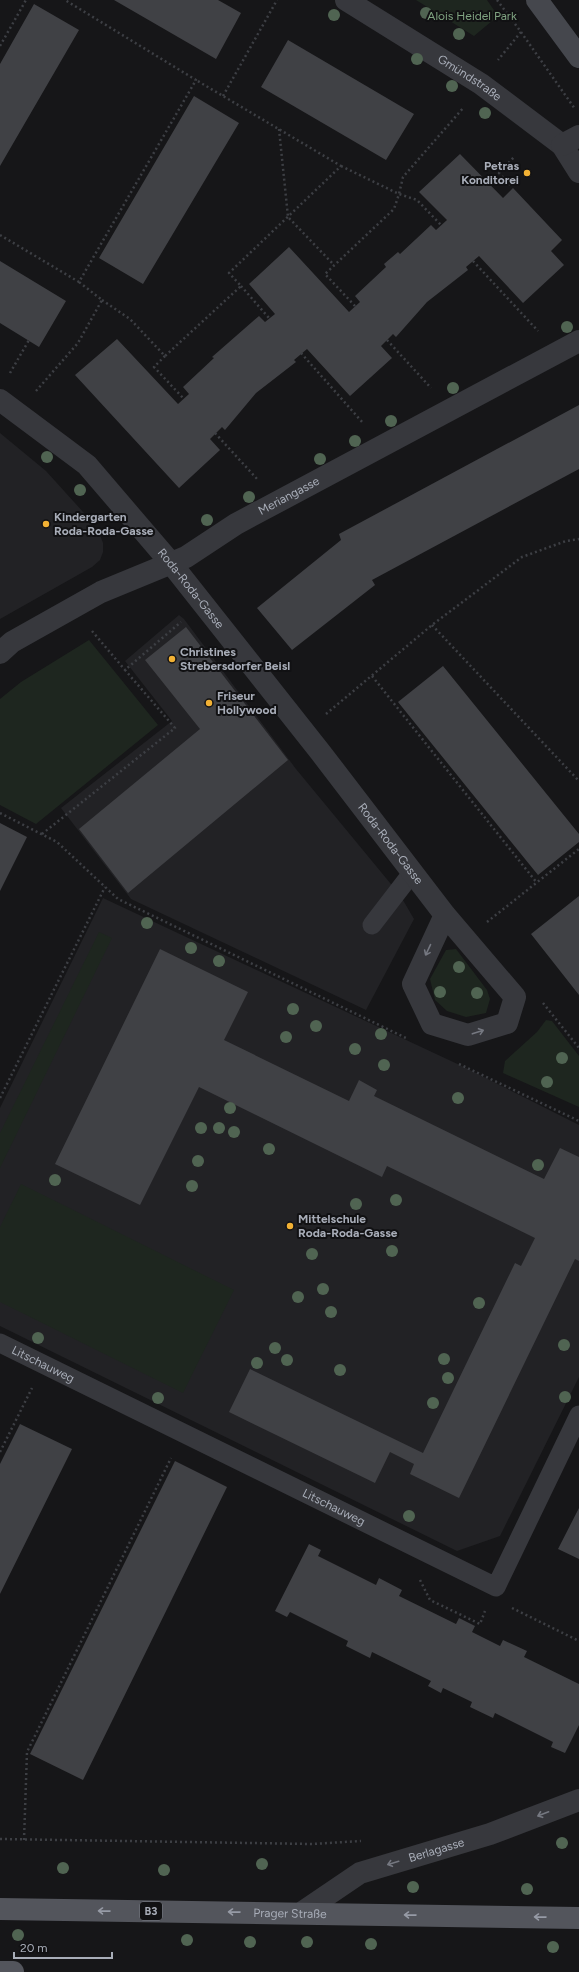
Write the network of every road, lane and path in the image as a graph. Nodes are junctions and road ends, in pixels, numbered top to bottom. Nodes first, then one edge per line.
1 (26, 0) edge
2 (65, 0) edge
3 (277, 0) edge
4 (346, 0) edge
5 (497, 0) edge
6 (537, 0) edge
7 (521, 32) junction
8 (0, 46) edge
9 (579, 57) edge
10 (498, 60) dead end
11 (196, 80) junction
12 (223, 96) junction
13 (465, 106) dead end
14 (579, 114) edge
15 (278, 129) junction
16 (570, 141) edge
17 (515, 156) dead end
18 (341, 166) junction
19 (579, 172) edge
20 (510, 185) dead end
21 (399, 194) junction
22 (288, 217) junction
23 (441, 225) dead end
24 (0, 236) edge
25 (473, 261) dead end
26 (334, 265) junction
27 (79, 282) junction
28 (240, 286) junction
29 (102, 300) junction
30 (355, 306) dead end
31 (269, 318) dead end
32 (29, 340) dead end
33 (387, 340) dead end
34 (579, 341) edge
35 (558, 352) junction
36 (301, 353) dead end
37 (165, 356) junction
38 (10, 373) dead end
39 (184, 399) dead end
40 (8, 406) edge
41 (451, 410) junction
42 (215, 433) dead end
43 (383, 446) junction
44 (277, 501) junction
45 (579, 539) edge
46 (170, 562) junction
47 (184, 619) dead end
48 (432, 626) junction
49 (92, 631) dead end
50 (0, 653) edge
51 (125, 670) junction
52 (372, 676) junction
53 (304, 732) junction
54 (579, 781) edge
55 (0, 813) edge
56 (42, 834) junction
57 (579, 848) edge
58 (412, 873) junction
59 (536, 883) junction
60 (105, 887) junction
61 (444, 915) junction
62 (372, 925) dead end
63 (466, 940) junction
64 (515, 997) junction
65 (413, 1042) dead end
66 (579, 1048) edge
67 (456, 1062) dead end
68 (0, 1098) edge
69 (579, 1121) edge
70 (0, 1343) edge
71 (44, 1365) junction
72 (579, 1415) edge
73 (183, 1434) junction
74 (0, 1452) edge
75 (496, 1587) junction
76 (579, 1641) edge
77 (579, 1800) edge
78 (0, 1839) edge
79 (24, 1840) junction
80 (312, 1844) dead end
81 (0, 1909) edge
82 (301, 1913) junction
83 (579, 1918) edge
84 (0, 1972) edge
85 (13, 1972) edge

1 - 8 path
2 - 11 path
3 - 12 path
4 - 16 street, Gmündstraße
5 - 7 path
6 - 9 street
7 - 10 path
7 - 14 path
11 - 12 path
11 - 27 path
12 - 15 path
13 - 21 path
15 - 18 path
15 - 22 path
16 - 19 street, Gmündstraße
17 - 20 path
18 - 21 path
18 - 22 path
21 - 23 path
21 - 26 path
22 - 26 path
22 - 28 path
24 - 27 path
25 - 35 path
26 - 30 path
27 - 29 path
28 - 31 path
28 - 37 path
29 - 37 path
29 - 40 path
32 - 38 path
33 - 41 path
34 - 35 street, Meriangasse
35 - 41 street, Meriangasse
36 - 43 path
37 - 39 path
40 - 46 street, Roda-Roda-Gasse
41 - 43 street, Meriangasse
42 - 44 path
43 - 44 street, Meriangasse
44 - 46 street, Meriangasse
45 - 48 path
46 - 50 street, Meriangasse
46 - 53 street, Roda-Roda-Gasse
47 - 51 path
48 - 52 path
48 - 54 path
49 - 51 path
51 - 56 path
52 - 53 path
52 - 59 path
53 - 58 street, Roda-Roda-Gasse
55 - 56 path
56 - 60 path
57 - 59 path
58 - 61 street, Roda-Roda-Gasse
58 - 62 lane
59 - 63 path
60 - 65 path
60 - 68 path
61 - 63 street, Roda-Roda-Gasse
61 -> 64 street
63 - 64 street, Roda-Roda-Gasse
64 - 66 path
67 - 69 path
70 - 71 lane, Litschauweg
71 - 73 lane, Litschauweg
71 - 74 path
72 - 75 lane
73 - 75 lane, Litschauweg
73 - 79 path
75 - 76 path
77 -> 82 street, Berlagasse
78 - 79 path
79 - 80 path
82 -> 81 main road, Prager Straße / B3
83 -> 82 main road, Prager Straße / B3
84 - 85 main road

